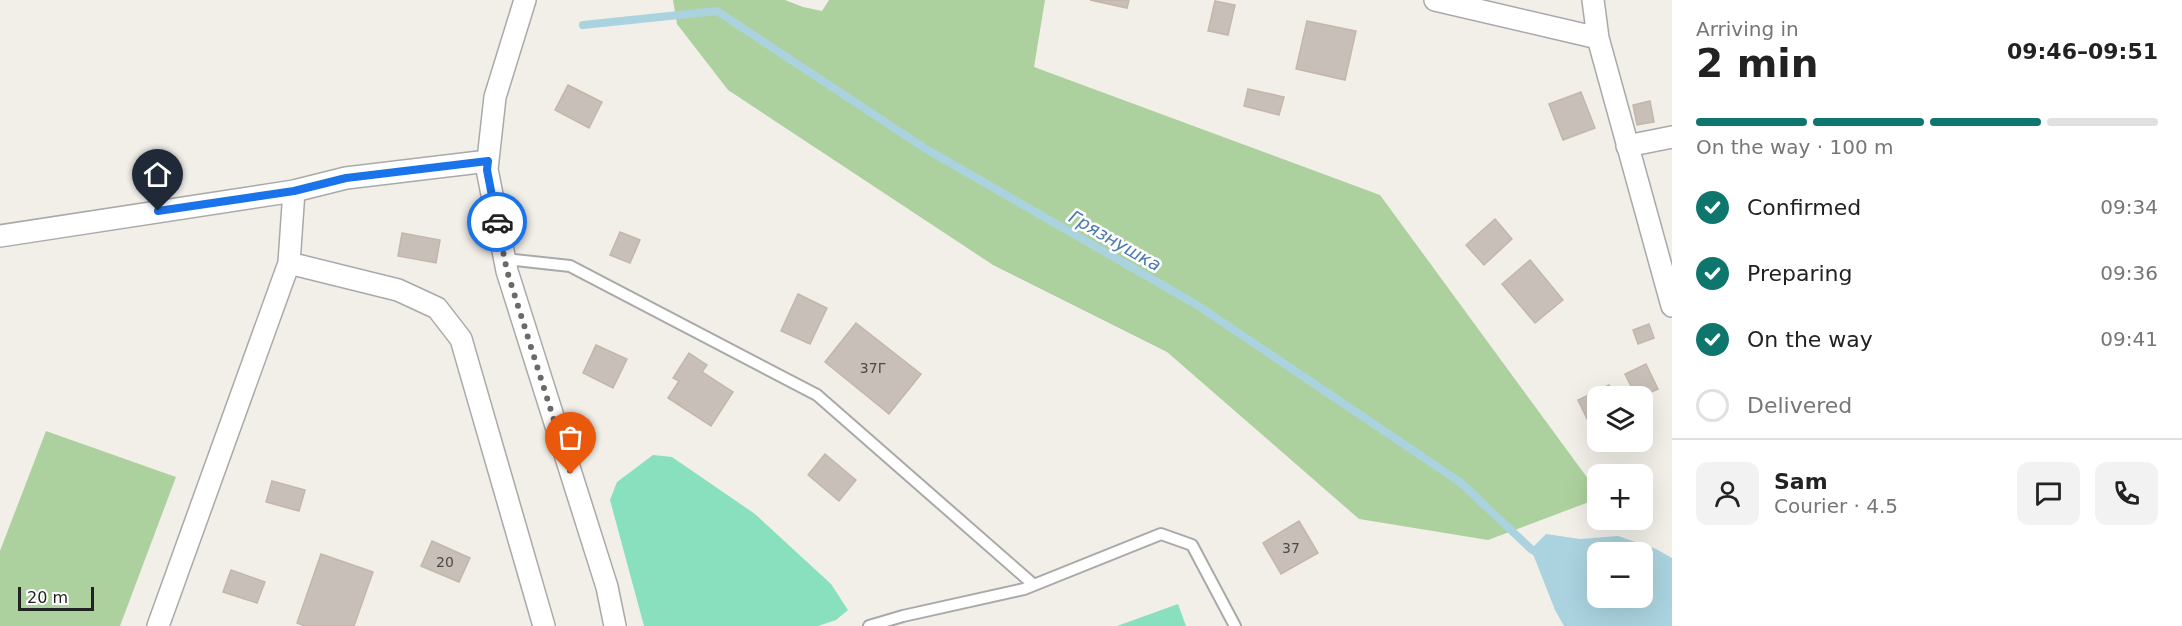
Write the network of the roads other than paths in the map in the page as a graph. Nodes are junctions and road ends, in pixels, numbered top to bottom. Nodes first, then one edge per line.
1 (525, 0) edge
2 (1435, 0) edge
3 (1593, 0) edge
4 (1598, 38) junction
5 (1672, 137) edge
6 (1627, 146) junction
7 (488, 161) junction
8 (294, 191) junction
9 (0, 236) edge
10 (505, 259) junction
11 (289, 263) junction
12 (1672, 306) edge
13 (1034, 585) junction
14 (158, 626) edge
15 (544, 626) edge
16 (615, 626) edge
17 (869, 626) edge
18 (1235, 626) edge

1 - 7 street
2 - 4 street
3 - 4 street
4 - 6 street
5 - 6 street
6 - 12 street
7 - 8 street
7 - 10 street
8 - 9 street
8 - 11 street
10 - 13 lane
10 - 16 street
11 - 14 street
11 - 15 street
13 - 17 lane
13 - 18 lane

